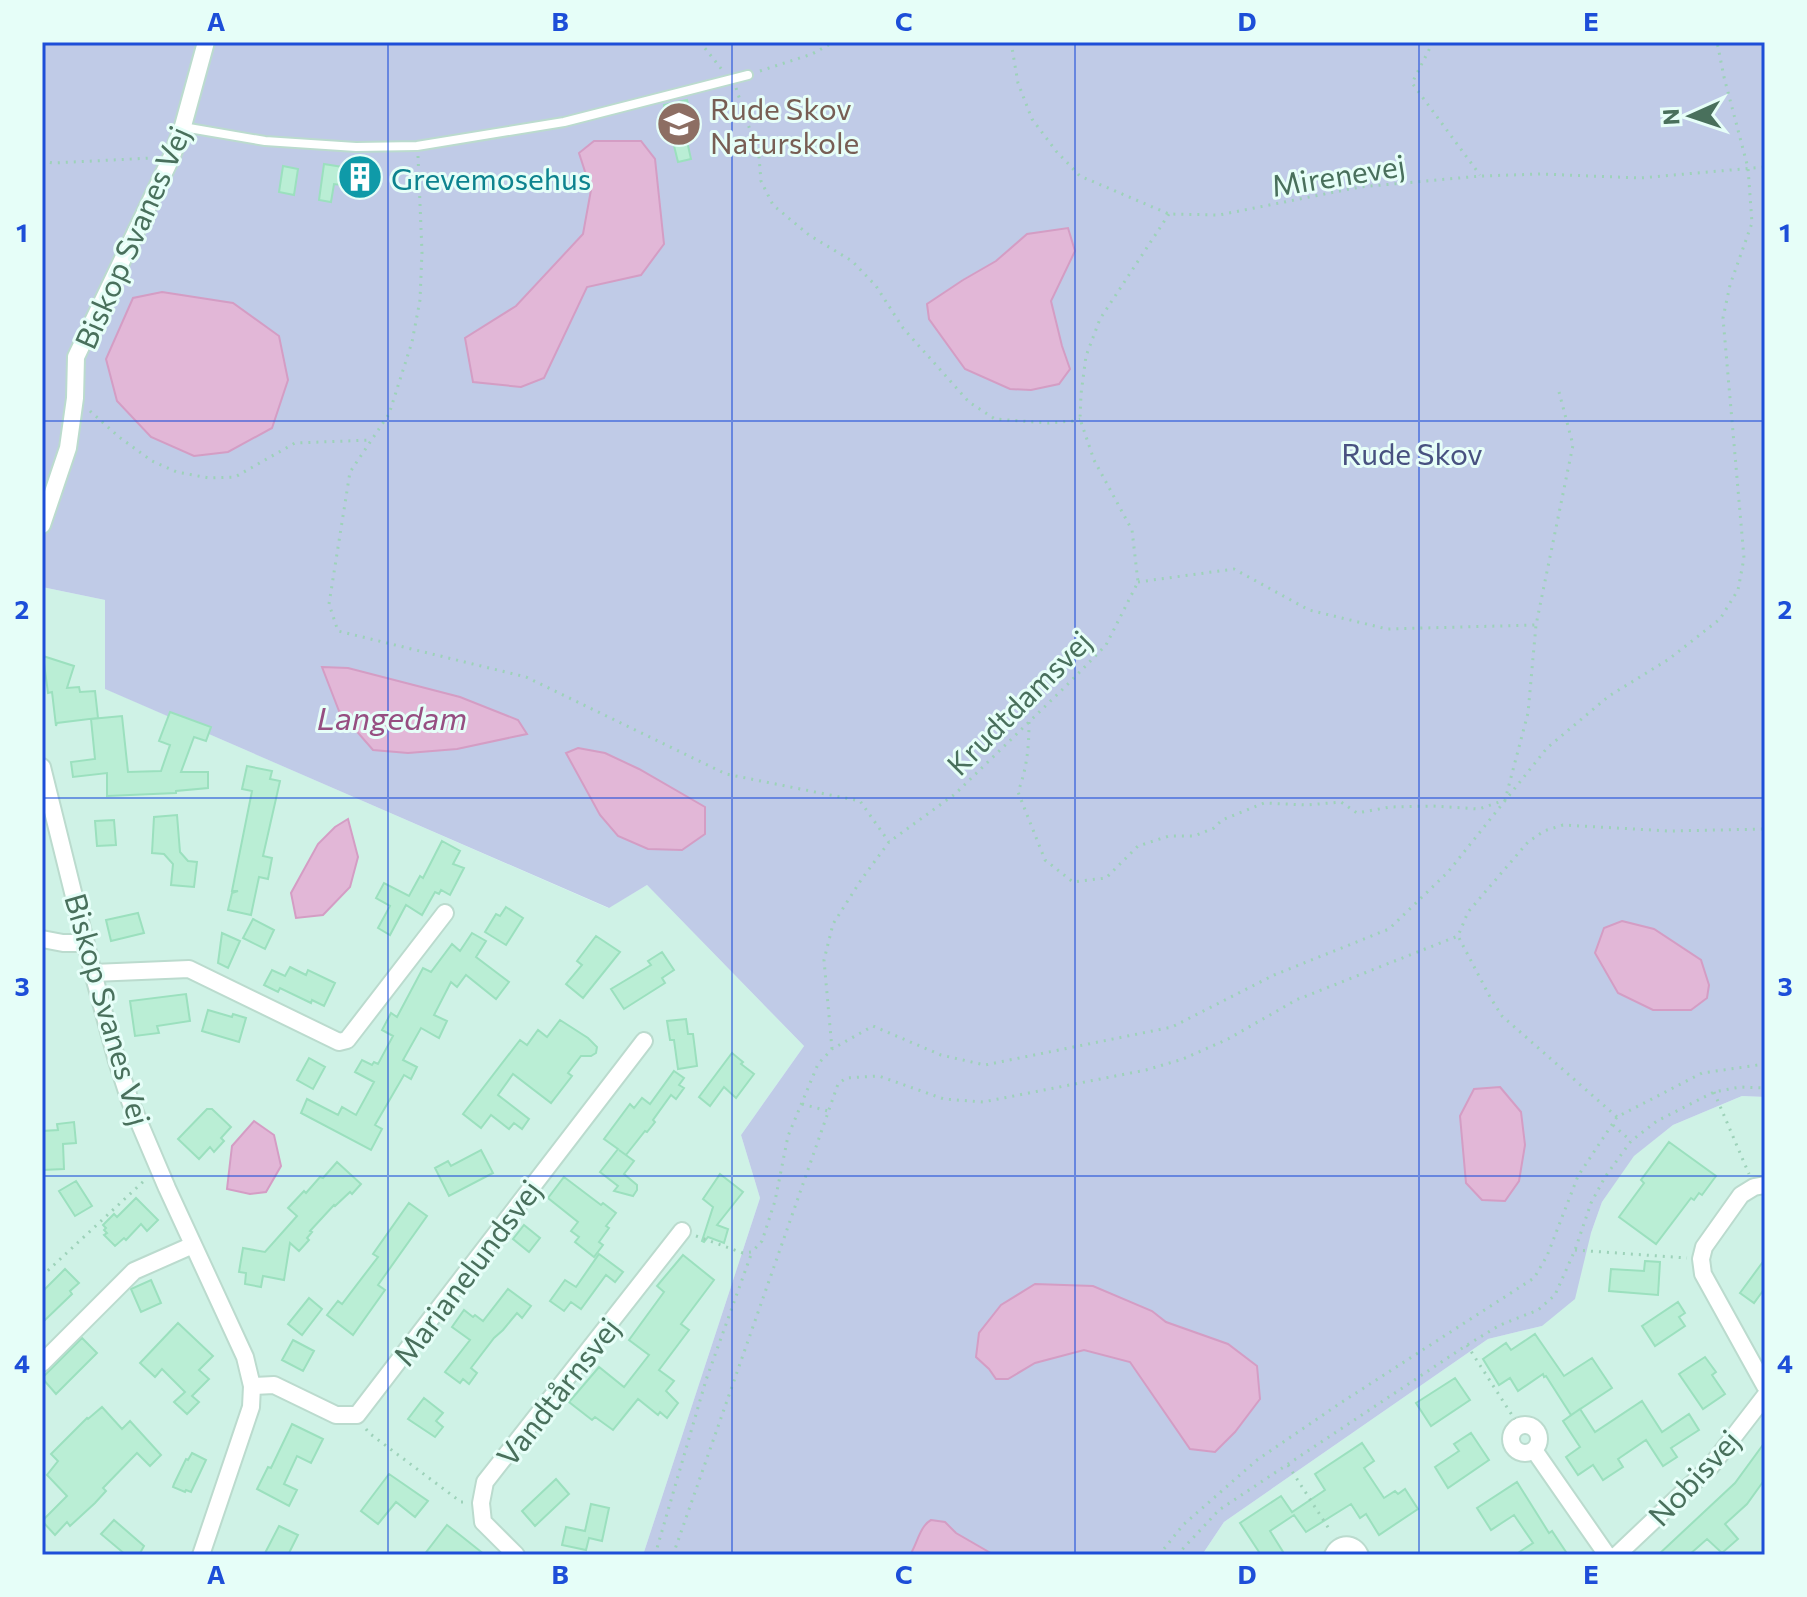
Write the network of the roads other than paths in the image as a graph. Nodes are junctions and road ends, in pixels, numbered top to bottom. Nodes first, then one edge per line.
1 (206, 42) edge
2 (748, 75) road end
3 (183, 126) junction
4 (42, 525) edge
5 (42, 767) edge
6 (445, 913) dead end
7 (42, 939) edge
8 (86, 943) junction
9 (93, 973) junction
10 (644, 1041) dead end
11 (1760, 1186) edge
12 (682, 1231) road end
13 (193, 1245) junction
14 (42, 1363) edge
15 (252, 1386) junction
16 (1765, 1386) edge
17 (1765, 1396) edge
18 (1519, 1426) road end
19 (1336, 1551) edge
20 (201, 1555) edge
21 (516, 1555) edge
22 (1360, 1555) edge
23 (1607, 1555) edge
24 (1617, 1555) edge

1 - 3 street, Biskop Svanes Vej
2 - 3 lane
3 - 4 street, Biskop Svanes Vej
5 - 8 street, Biskop Svanes Vej
6 - 9 street
7 - 8 street
8 - 9 street, Biskop Svanes Vej
9 - 13 street, Biskop Svanes Vej
10 - 15 street, Marianelundsvej
11 - 16 street
12 - 21 street, Vandtårnsvej
13 - 14 street
13 - 15 street, Biskop Svanes Vej
15 - 20 street, Biskop Svanes Vej
17 - 24 street, Nobisvej
18 - 23 street
19 - 22 street

